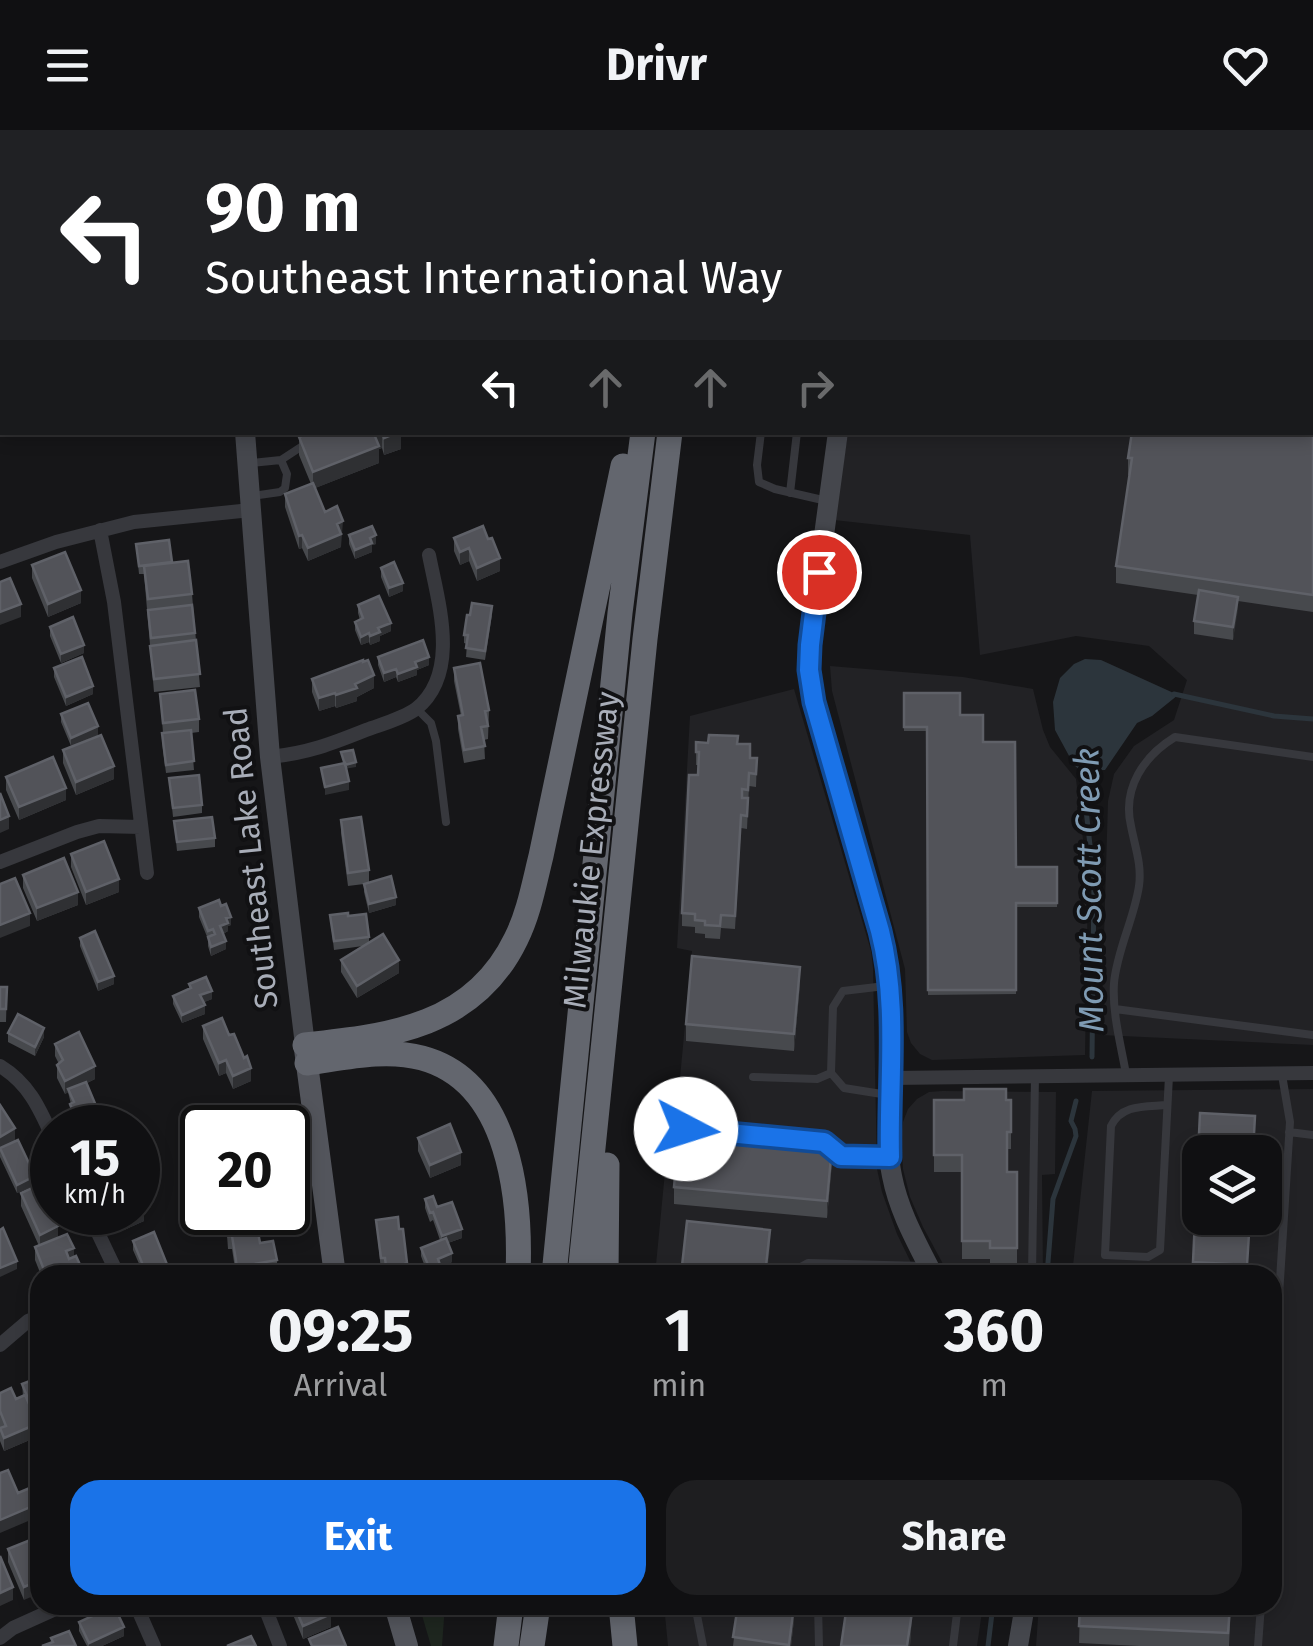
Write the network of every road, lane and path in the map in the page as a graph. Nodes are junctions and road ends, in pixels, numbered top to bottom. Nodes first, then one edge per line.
1 (245, 435) edge
2 (633, 435) edge
3 (643, 435) edge
4 (670, 435) edge
5 (761, 435) edge
6 (796, 435) edge
7 (838, 435) edge
8 (312, 439) edge
9 (281, 460) junction
10 (247, 463) junction
11 (790, 492) junction
12 (828, 501) junction
13 (250, 503) junction
14 (100, 530) junction
15 (429, 556) dead end
16 (0, 562) edge
17 (416, 708) junction
18 (270, 756) junction
19 (1313, 757) edge
20 (446, 822) dead end
21 (141, 826) junction
22 (0, 862) edge
23 (148, 873) dead end
24 (889, 986) junction
25 (608, 1003) junction
26 (1115, 1009) junction
27 (1313, 1035) edge
28 (306, 1054) junction
29 (0, 1066) edge
30 (830, 1073) junction
31 (1313, 1074) edge
32 (1035, 1075) junction
33 (1282, 1075) junction
34 (1126, 1076) junction
35 (1169, 1076) junction
36 (753, 1077) dead end
37 (891, 1086) junction
38 (36, 1105) edge
39 (1167, 1105) junction
40 (686, 1129) edge
41 (1289, 1132) junction
42 (1313, 1135) edge
43 (890, 1157) junction
44 (99, 1235) edge
45 (113, 1265) edge
46 (334, 1265) edge
47 (518, 1265) edge
48 (555, 1265) edge
49 (581, 1265) edge
50 (606, 1265) edge
51 (804, 1265) edge
52 (900, 1265) edge
53 (929, 1265) edge
54 (1032, 1265) edge
55 (1281, 1265) edge
56 (30, 1320) edge
57 (0, 1346) edge
58 (41, 1615) edge
59 (140, 1615) edge
60 (268, 1615) edge
61 (398, 1615) edge
62 (507, 1615) edge
63 (537, 1615) edge
64 (622, 1615) edge
65 (697, 1615) edge
66 (818, 1615) edge
67 (957, 1615) edge
68 (1023, 1615) edge
69 (1260, 1615) edge
70 (0, 1638) edge
71 (154, 1646) edge
72 (280, 1646) edge
73 (407, 1646) edge
74 (505, 1646) edge
75 (532, 1646) edge
76 (626, 1646) edge
77 (703, 1646) edge
78 (818, 1646) edge
79 (953, 1646) edge
80 (1018, 1646) edge
81 (1258, 1646) edge

1 - 10 street, Southeast Lake Road
2 - 28 highway
3 - 48 highway, Milwaukie Expressway
4 - 25 highway, Milwaukie Expressway
5 - 11 lane
6 - 11 lane
7 - 12 street
8 - 9 lane
9 - 10 lane
9 - 13 lane
10 - 13 street, Southeast Lake Road
11 - 12 lane
12 - 24 street
13 - 14 street
13 - 18 street, Southeast Lake Road
14 - 16 street
14 - 21 street
15 - 17 street
17 - 18 street
17 - 20 lane
18 - 28 street, Southeast Lake Road
19 - 26 lane
21 - 22 street
21 - 23 street
24 - 30 lane
24 - 37 street
25 - 49 highway, Milwaukie Expressway
25 - 50 highway
26 - 27 lane
26 - 34 lane
28 - 46 main road, Southeast Lake Road
28 - 47 highway
29 - 38 street
30 - 36 lane
30 - 37 lane
31 - 33 street
32 - 34 street
32 - 37 street
32 - 54 lane
33 - 35 street
33 - 41 lane
34 - 35 street
35 - 39 lane
37 - 43 street
39 - 39 lane
40 - 43 lane
41 - 42 lane
41 - 55 lane
43 - 53 street
44 - 45 street
51 - 52 lane
56 - 57 street
58 - 70 street
59 - 71 street
60 - 72 street
61 - 73 main road
62 - 74 highway
63 - 75 highway
64 - 76 highway
65 - 77 lane
66 - 78 lane
67 - 79 lane
68 - 80 street
69 - 81 lane

